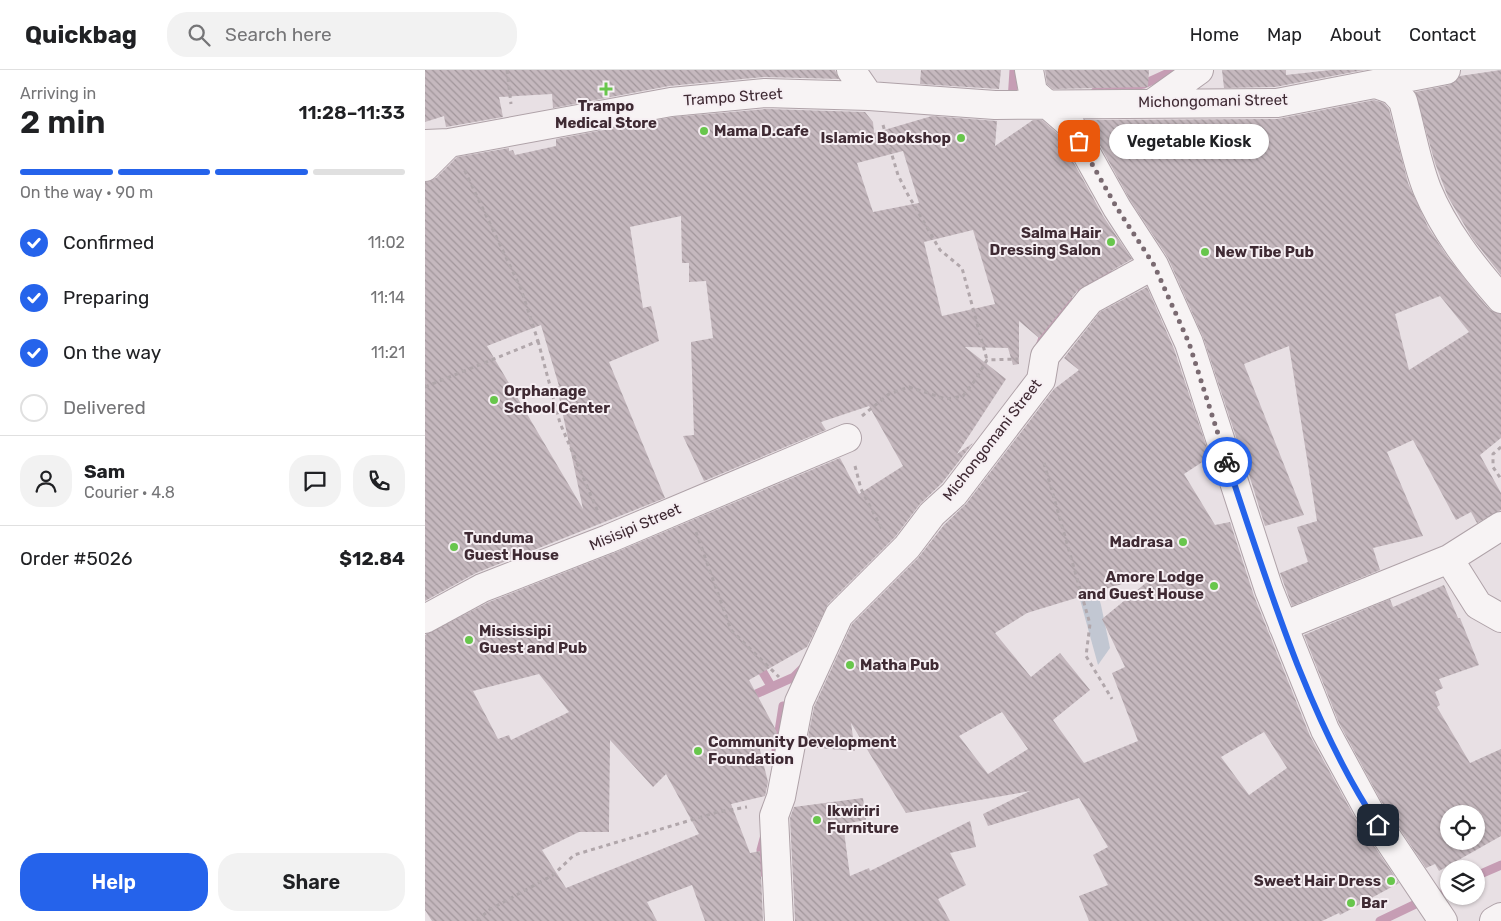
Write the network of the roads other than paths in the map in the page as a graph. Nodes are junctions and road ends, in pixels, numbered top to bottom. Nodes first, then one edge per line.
1 (851, 70) edge
2 (1029, 70) edge
3 (1199, 70) edge
4 (1446, 70) edge
5 (1376, 84) junction
6 (869, 96) junction
7 (1044, 103) junction
8 (1153, 103) junction
9 (437, 143) edge
10 (425, 167) edge
11 (1154, 265) junction
12 (1501, 299) edge
13 (847, 438) road end
14 (1501, 526) edge
15 (1449, 559) junction
16 (1501, 618) edge
17 (425, 619) edge
18 (1283, 626) junction
19 (1501, 917) edge
20 (779, 921) edge
21 (1443, 921) edge
22 (1494, 921) edge

1 - 6 street
2 - 7 street
3 - 8 street
4 - 5 street, Michongomani Street
5 - 8 street, Michongomani Street
5 - 12 street
6 - 7 street, Trampo Street
6 - 9 street, Trampo Street
7 - 8 street, Michongomani Street
7 - 11 street
9 - 10 street
11 - 18 street
11 - 20 street, Michongomani Street
13 - 17 street, Misisipi Street
14 - 15 street
15 - 16 street
15 - 18 street
18 - 21 street
19 - 22 street

